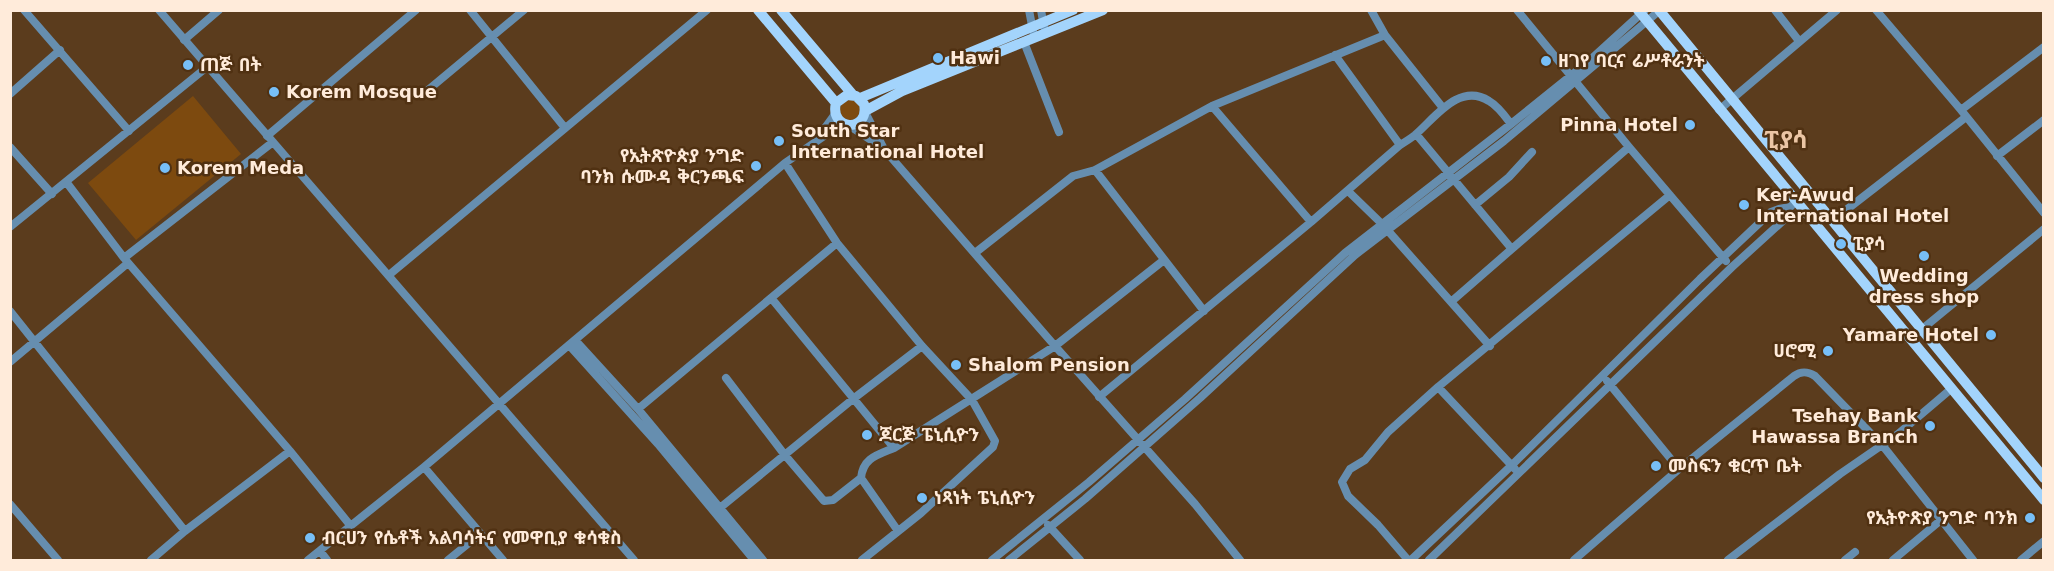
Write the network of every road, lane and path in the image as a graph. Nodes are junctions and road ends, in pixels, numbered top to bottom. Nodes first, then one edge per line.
1 (24, 10) edge
2 (159, 10) edge
3 (219, 10) edge
4 (416, 10) edge
5 (470, 10) edge
6 (524, 10) edge
7 (707, 10) edge
8 (758, 10) edge
9 (781, 10) edge
10 (1029, 10) edge
11 (1041, 10) edge
12 (1072, 10) edge
13 (1103, 10) edge
14 (1371, 10) edge
15 (1517, 10) edge
16 (1775, 10) edge
17 (1837, 10) edge
18 (1876, 10) edge
19 (1659, 11) edge
20 (1643, 14) edge
21 (1045, 28) junction
22 (1033, 32) junction
23 (1385, 35) junction
24 (491, 38) junction
25 (184, 40) junction
26 (1800, 41) junction
27 (1024, 42) junction
28 (2043, 47) edge
29 (60, 50) junction
30 (1335, 55) junction
31 (207, 67) junction
32 (1573, 79) junction
33 (10, 94) edge
34 (422, 95) dead end
35 (856, 96) junction
36 (1732, 98) junction
37 (1212, 106) junction
38 (836, 108) junction
39 (1443, 108) junction
40 (1719, 110) junction
41 (865, 111) junction
42 (1964, 113) junction
43 (2043, 120) edge
44 (845, 124) junction
45 (1512, 124) junction
46 (565, 128) junction
47 (129, 131) junction
48 (1059, 132) dead end
49 (1416, 134) junction
50 (270, 139) junction
51 (814, 141) junction
52 (1400, 146) junction
53 (10, 147) edge
54 (1629, 147) junction
55 (883, 148) junction
56 (1532, 152) dead end
57 (1996, 156) junction
58 (785, 163) junction
59 (1095, 170) junction
60 (1448, 172) junction
61 (1454, 179) junction
62 (67, 183) junction
63 (1348, 191) junction
64 (1809, 191) junction
65 (52, 194) junction
66 (1670, 195) junction
67 (1475, 205) junction
68 (1793, 205) junction
69 (2043, 213) edge
70 (1832, 221) junction
71 (1311, 222) junction
72 (10, 227) edge
73 (1384, 227) junction
74 (2043, 229) edge
75 (837, 243) junction
76 (1511, 248) junction
77 (975, 253) junction
78 (1723, 257) junction
79 (1164, 260) junction
80 (126, 261) junction
81 (1732, 267) junction
82 (389, 275) junction
83 (771, 299) junction
84 (1452, 301) junction
85 (10, 311) edge
86 (1204, 311) junction
87 (1922, 330) junction
88 (1910, 339) junction
89 (35, 342) junction
90 (572, 342) junction
91 (922, 346) junction
92 (1055, 346) junction
93 (1490, 346) junction
94 (10, 362) edge
95 (1602, 376) junction
96 (726, 378) dead end
97 (1611, 385) junction
98 (1438, 387) junction
99 (1951, 389) junction
100 (1100, 397) junction
101 (852, 399) junction
102 (972, 400) junction
103 (498, 402) junction
104 (638, 409) junction
105 (1140, 443) junction
106 (1883, 446) junction
107 (894, 448) junction
108 (290, 451) junction
109 (784, 454) junction
110 (1512, 465) junction
111 (424, 467) junction
112 (1679, 469) junction
113 (1520, 473) junction
114 (861, 478) junction
115 (2043, 478) edge
116 (2043, 500) edge
117 (10, 504) edge
118 (721, 507) junction
119 (1043, 519) junction
120 (1941, 520) junction
121 (350, 525) junction
122 (1050, 527) junction
123 (185, 531) junction
124 (898, 531) junction
125 (480, 534) junction
126 (2043, 541) edge
127 (320, 551) junction
128 (1855, 552) dead end
129 (58, 561) edge
130 (151, 561) edge
131 (308, 561) edge
132 (327, 561) edge
133 (448, 561) edge
134 (503, 561) edge
135 (634, 561) edge
136 (754, 561) edge
137 (764, 561) edge
138 (862, 561) edge
139 (992, 561) edge
140 (1009, 561) edge
141 (1080, 561) edge
142 (1240, 561) edge
143 (1409, 561) edge
144 (1429, 561) edge
145 (1574, 561) edge
146 (1728, 561) edge
147 (1845, 561) edge
148 (1893, 561) edge
149 (1973, 561) edge
150 (2021, 561) edge

1 - 29 street
2 - 25 street
3 - 25 street
4 - 50 street
5 - 24 street
6 - 24 street
7 - 46 street
8 - 38 main road
9 - 35 main road
10 - 22 street
11 - 21 street
12 - 21 main road
13 - 21 main road
14 - 23 street
15 - 32 street
16 - 26 street
17 - 26 street
18 - 42 street
19 - 20 street
19 - 36 main road
20 - 32 street
20 - 40 main road
21 - 22 main road
22 - 27 main road
22 - 35 main road
23 - 30 street
23 - 39 street
24 - 34 street
24 - 46 street
25 - 31 street
26 - 36 street
27 - 41 main road
27 - 48 street
28 - 42 street
29 - 33 street
29 - 47 street
30 - 37 street
30 - 52 street
31 - 47 street
31 - 50 street
32 - 45 street
32 - 54 street
32 - 61 street
35 - 38 main road
35 - 41 main road
36 - 40 street
36 - 64 main road
37 - 59 street
37 - 71 street
38 - 44 main road
38 - 51 street
39 - 45 street
39 - 49 street
40 - 68 main road
41 - 44 main road
41 - 55 street
42 - 57 street
42 - 70 street
43 - 57 street
44 - 51 street
44 - 55 street
45 - 60 street
46 - 82 street
47 - 62 street
49 - 52 street
49 - 60 street
50 - 80 street
50 - 82 street
51 - 58 street
52 - 63 street
53 - 65 street
54 - 66 street
54 - 76 street
55 - 77 street
56 - 67 street
57 - 69 street
58 - 75 street
58 - 90 street
59 - 77 street
59 - 79 street
60 - 61 street
60 - 73 street
61 - 67 street
61 - 73 street
62 - 65 street
62 - 80 street
63 - 71 street
63 - 73 street
64 - 68 street
64 - 70 main road
65 - 72 street
66 - 78 street
66 - 93 street
67 - 76 street
68 - 78 street
68 - 81 street
68 - 88 main road
70 - 87 main road
71 - 86 street
73 - 84 street
73 - 105 street
74 - 87 street
75 - 83 street
75 - 91 street
76 - 84 street
77 - 92 street
78 - 81 street
78 - 95 street
79 - 86 street
79 - 92 street
80 - 89 street
80 - 108 street
81 - 97 street
82 - 103 street
83 - 101 street
83 - 104 street
84 - 93 street
85 - 89 street
86 - 100 street
87 - 88 street
87 - 115 main road
88 - 99 main road
89 - 94 street
89 - 123 street
90 - 103 street
90 - 104 street
90 - 136 street
91 - 101 street
91 - 102 street
92 - 100 street
92 - 102 street
93 - 98 street
95 - 97 street
95 - 110 street
96 - 109 street
97 - 112 street
97 - 113 street
98 - 110 street
98 - 143 street
99 - 106 street
99 - 116 main road
100 - 105 street
101 - 107 street
101 - 109 street
102 - 107 street
102 - 124 street
103 - 111 street
103 - 135 street
104 - 118 street
105 - 119 street
105 - 122 street
105 - 142 street
106 - 112 street
106 - 120 street
106 - 146 street
107 - 114 street
108 - 121 street
108 - 123 street
109 - 114 street
109 - 118 street
110 - 113 street
110 - 143 street
111 - 121 street
111 - 125 street
112 - 145 street
113 - 144 street
114 - 124 street
117 - 129 street
118 - 137 street
119 - 122 street
119 - 139 street
120 - 148 street
120 - 149 street
121 - 127 street
122 - 140 street
122 - 141 street
123 - 130 street
124 - 138 street
125 - 133 street
125 - 134 street
126 - 150 street
127 - 131 street
127 - 132 street
128 - 147 street

